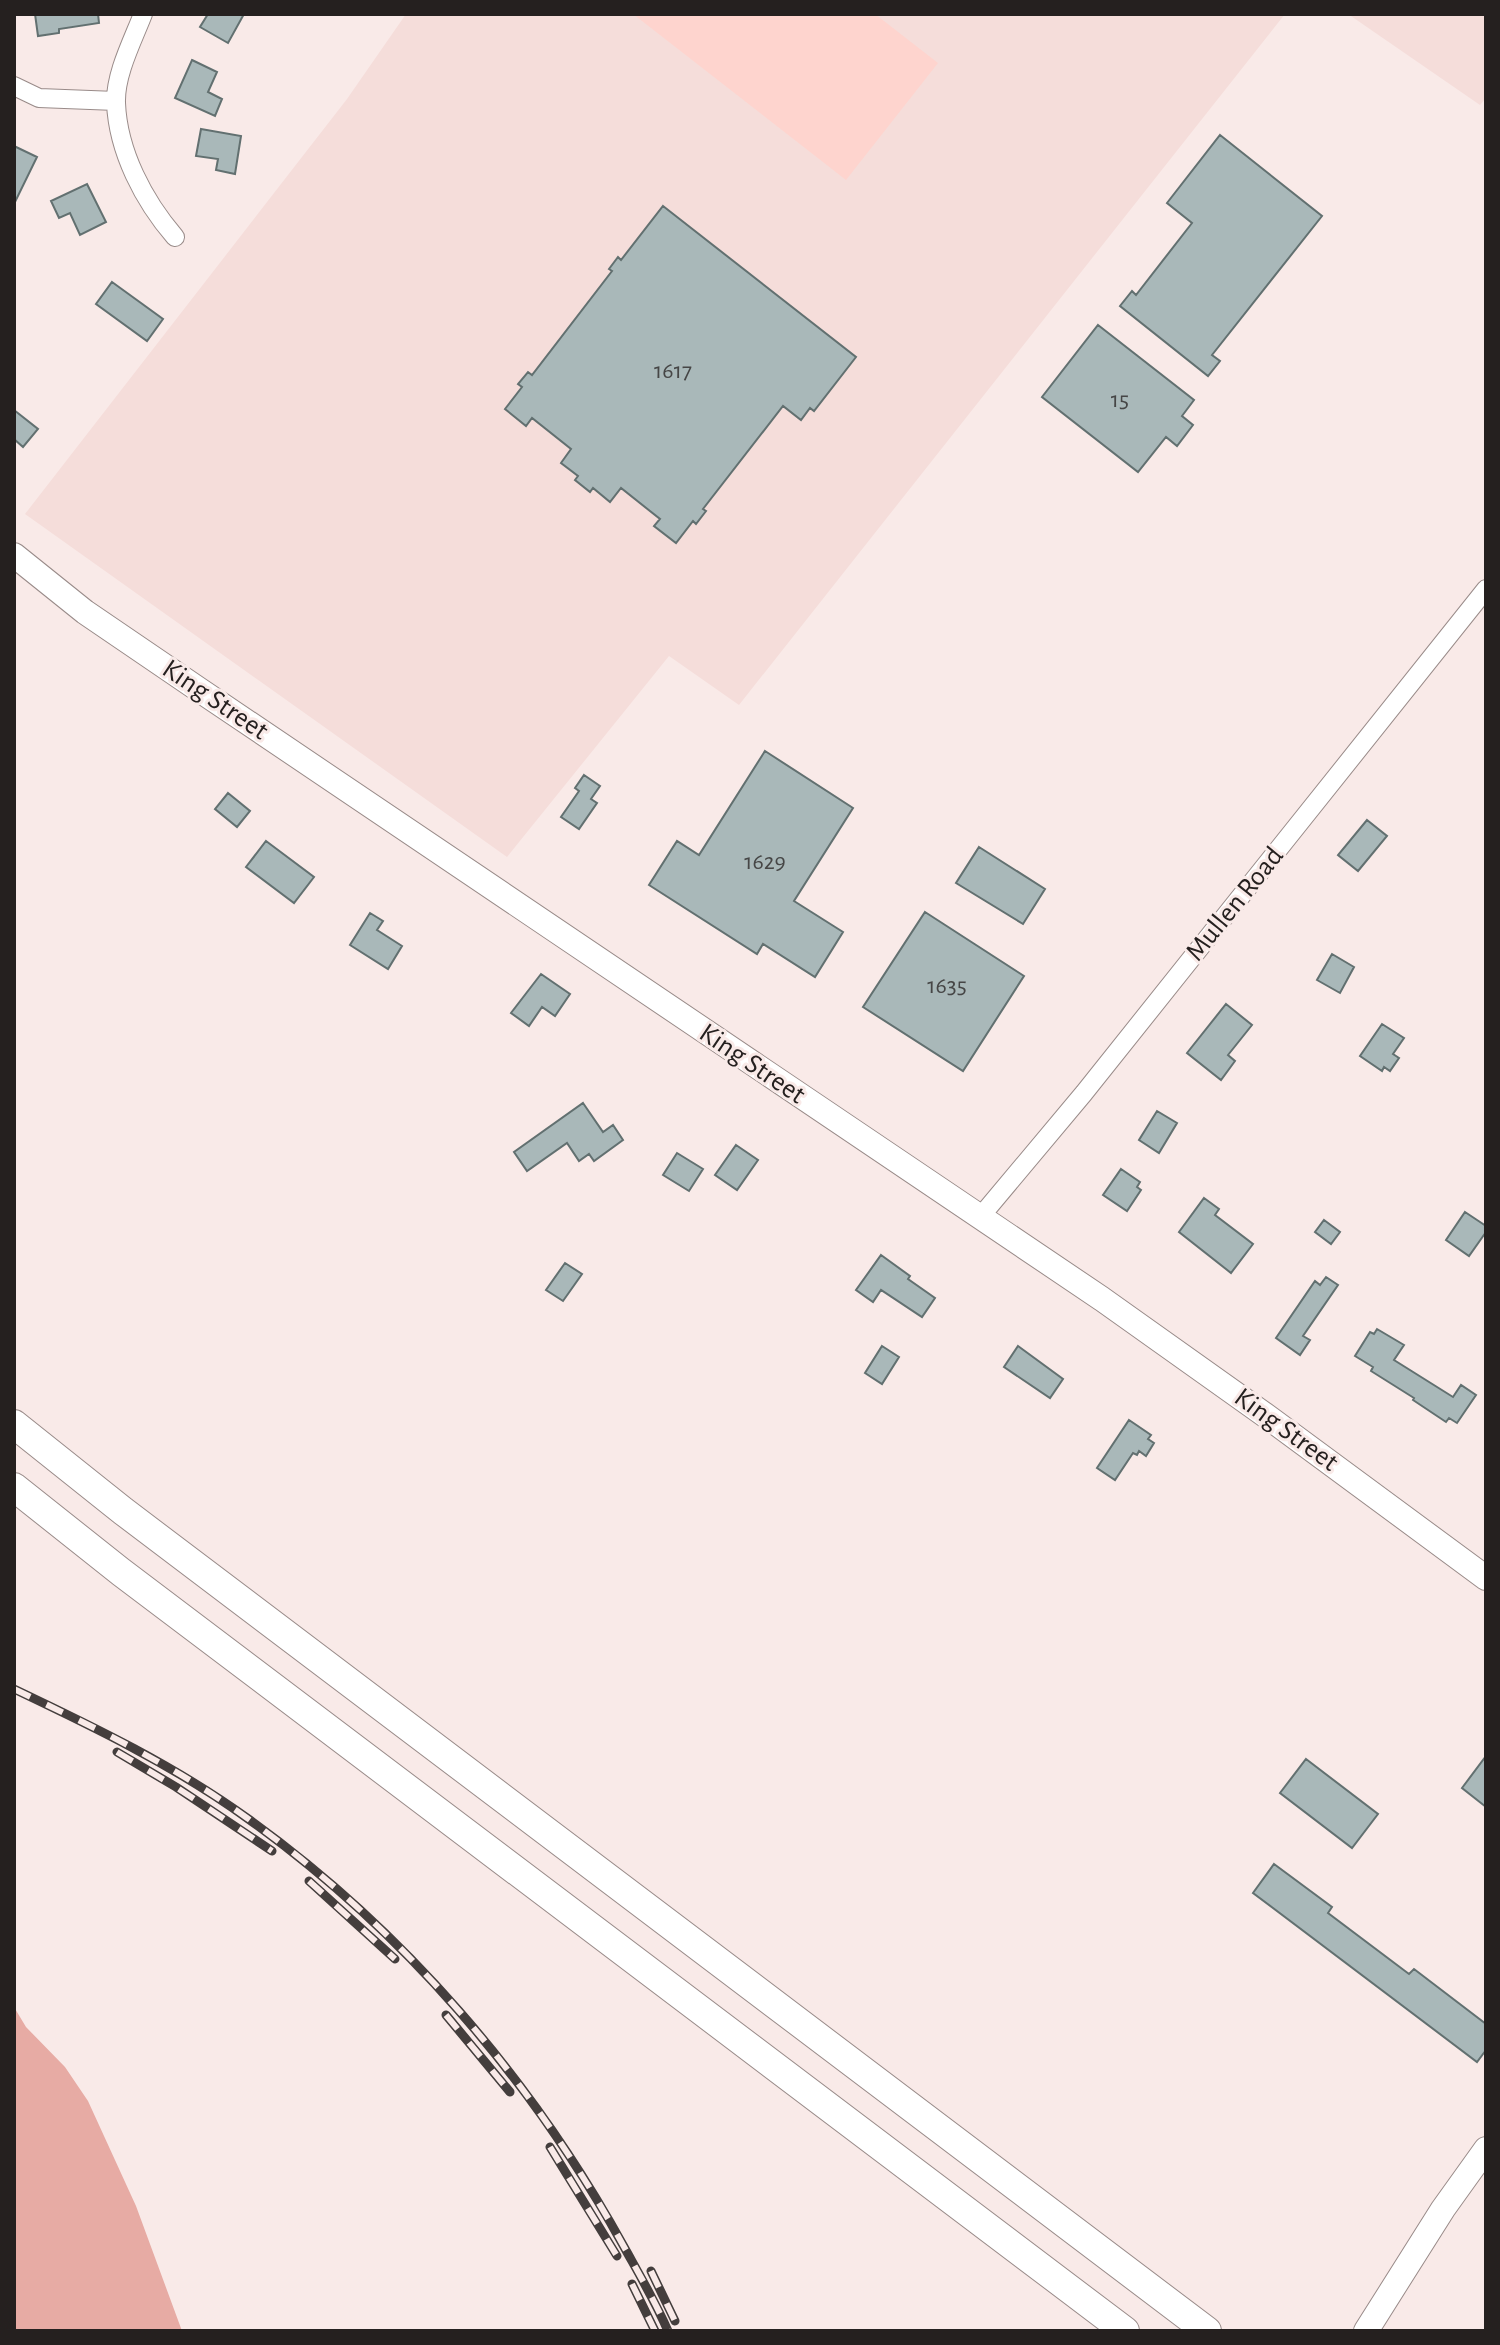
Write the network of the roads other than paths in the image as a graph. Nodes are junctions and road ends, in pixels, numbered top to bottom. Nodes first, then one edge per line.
1 (143, 14) edge
2 (14, 86) edge
3 (116, 101) junction
4 (175, 237) dead end
5 (14, 555) edge
6 (1486, 589) edge
7 (981, 1216) junction
8 (14, 1424) edge
9 (14, 1487) edge
10 (1486, 1578) edge
11 (1486, 2149) edge
12 (1125, 2331) edge
13 (1207, 2331) edge
14 (1366, 2331) edge

1 - 3 street
2 - 3 street
3 - 4 street
5 - 7 main road, King Street
6 - 7 street, Mullen Road
7 - 10 main road, King Street
8 - 13 highway
9 - 12 highway
11 - 14 main road

